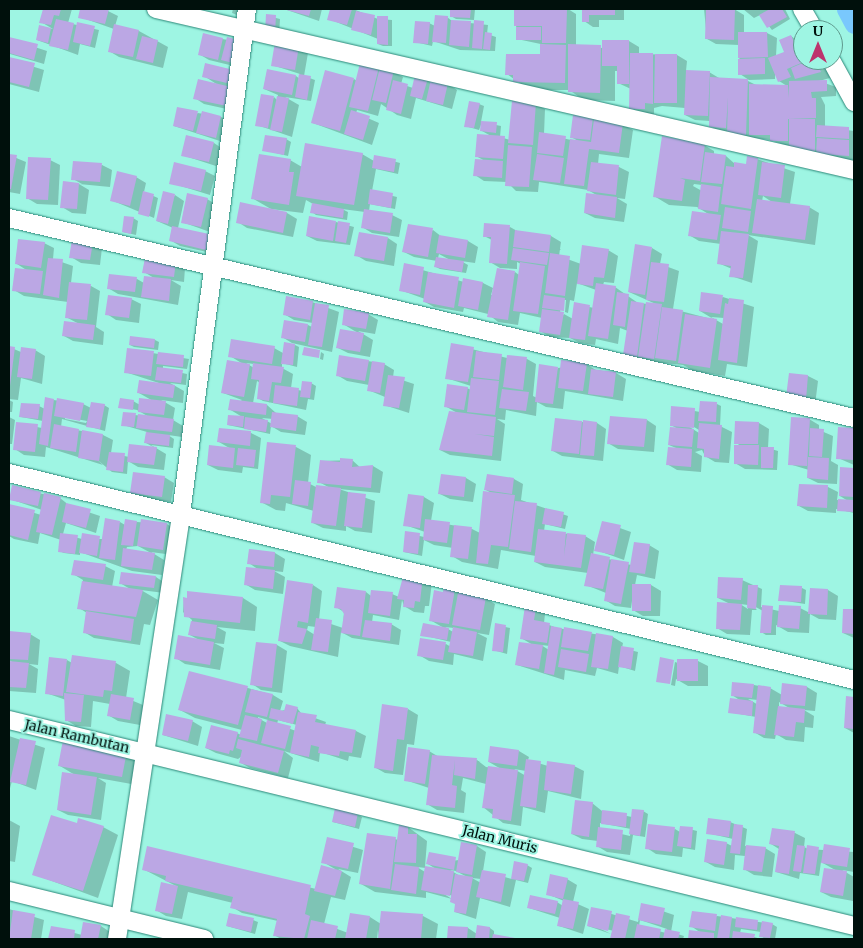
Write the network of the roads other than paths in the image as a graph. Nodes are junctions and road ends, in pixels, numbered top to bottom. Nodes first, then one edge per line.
1 (156, 9) edge
2 (247, 9) edge
3 (802, 9) edge
4 (808, 20) edge
5 (244, 30) junction
6 (836, 70) edge
7 (854, 102) edge
8 (854, 170) edge
9 (9, 218) edge
10 (213, 265) junction
11 (854, 418) edge
12 (9, 473) edge
13 (181, 514) junction
14 (854, 680) edge
15 (9, 720) edge
16 (146, 752) junction
17 (9, 891) edge
18 (120, 918) junction
19 (854, 926) edge
20 (117, 939) edge
21 (204, 939) edge

1 - 5 street
2 - 5 street
3 - 4 street
5 - 8 street
5 - 10 street
6 - 7 street
9 - 10 street
10 - 11 street
10 - 13 street
12 - 13 street
13 - 14 street
13 - 16 street
15 - 16 street, Jalan Rambutan
16 - 18 street
16 - 19 street, Jalan Muris
17 - 18 street
18 - 20 street
18 - 21 street

